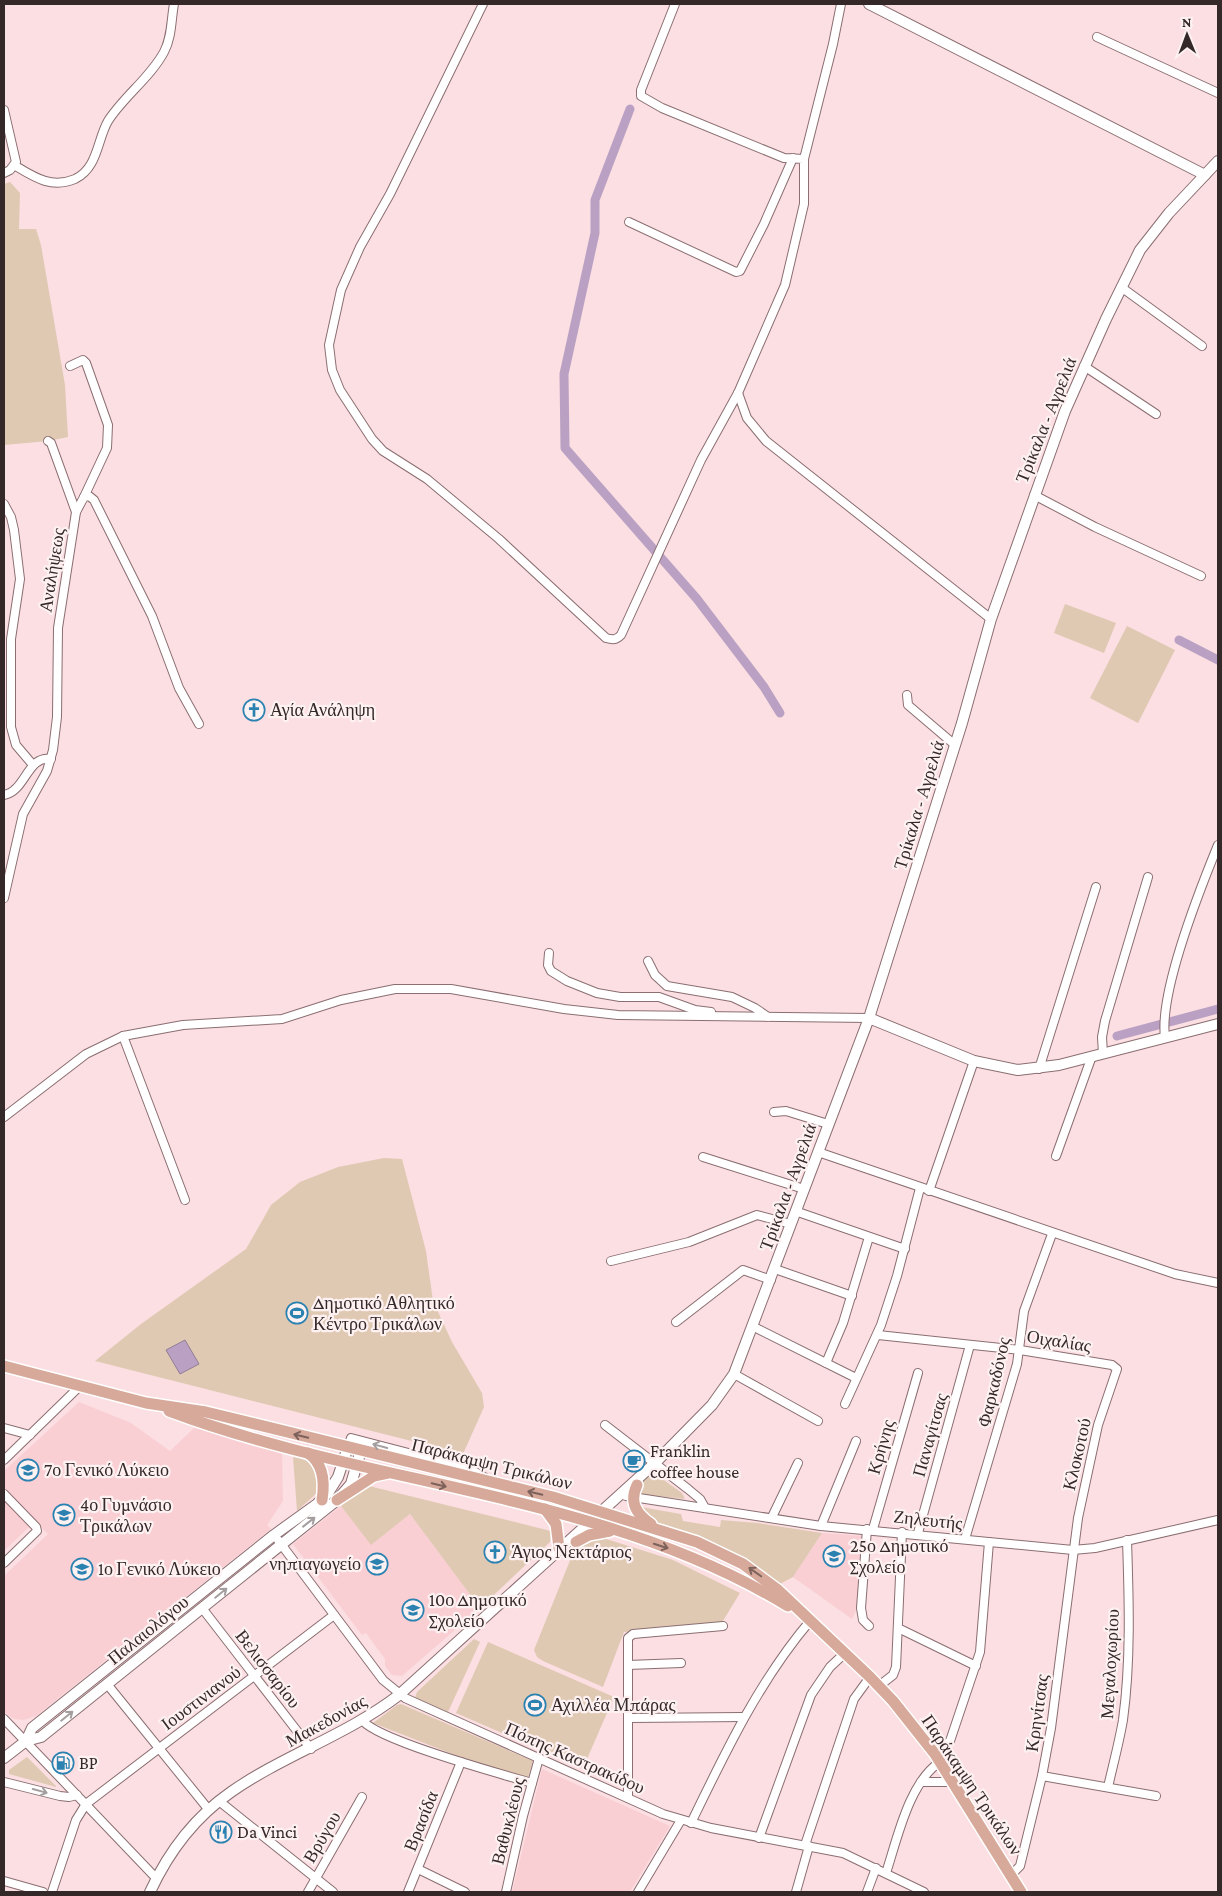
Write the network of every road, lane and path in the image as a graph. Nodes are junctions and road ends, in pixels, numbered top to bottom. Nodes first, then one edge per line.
1 (174, 4) edge
2 (484, 4) edge
3 (675, 4) edge
4 (841, 4) edge
5 (869, 4) edge
6 (1098, 37) dead end
7 (1218, 94) edge
8 (4, 110) edge
9 (793, 158) junction
10 (804, 159) junction
11 (1218, 161) edge
12 (14, 166) junction
13 (4, 172) edge
14 (1205, 175) junction
15 (628, 222) dead end
16 (1121, 287) junction
17 (1202, 346) dead end
18 (70, 366) dead end
19 (1084, 366) junction
20 (738, 392) junction
21 (1156, 414) dead end
22 (48, 441) dead end
23 (1034, 495) junction
24 (84, 497) junction
25 (4, 504) edge
26 (76, 512) junction
27 (1201, 576) dead end
28 (992, 619) junction
29 (907, 694) dead end
30 (199, 724) dead end
31 (955, 745) junction
32 (51, 759) junction
33 (33, 765) junction
34 (4, 795) edge
35 (1218, 845) edge
36 (1148, 877) dead end
37 (1096, 887) dead end
38 (4, 898) edge
39 (549, 953) dead end
40 (648, 961) dead end
41 (725, 1016) junction
42 (768, 1017) junction
43 (869, 1018) junction
44 (1218, 1024) edge
45 (1164, 1033) junction
46 (123, 1036) junction
47 (1103, 1054) junction
48 (1092, 1056) junction
49 (974, 1061) junction
50 (1039, 1069) junction
51 (774, 1112) dead end
52 (4, 1117) edge
53 (828, 1124) junction
54 (818, 1152) junction
55 (1056, 1156) dead end
56 (703, 1157) dead end
57 (920, 1188) junction
58 (804, 1189) junction
59 (929, 1191) junction
60 (185, 1200) dead end
61 (795, 1211) junction
62 (791, 1224) junction
63 (1052, 1234) junction
64 (869, 1237) junction
65 (905, 1249) junction
66 (611, 1262) dead end
67 (775, 1269) junction
68 (771, 1280) junction
69 (1218, 1283) edge
70 (852, 1296) junction
71 (676, 1322) dead end
72 (754, 1327) junction
73 (878, 1335) junction
74 (970, 1345) junction
75 (1020, 1350) junction
76 (826, 1363) junction
77 (4, 1366) edge
78 (1116, 1367) joint
79 (918, 1373) dead end
80 (734, 1374) junction
81 (856, 1378) junction
82 (80, 1386) junction
83 (146, 1403) junction
84 (845, 1404) dead end
85 (818, 1421) dead end
86 (605, 1425) dead end
87 (4, 1428) edge
88 (30, 1435) junction
89 (856, 1441) dead end
90 (362, 1446) junction
91 (348, 1447) junction
92 (301, 1450) junction
93 (4, 1460) edge
94 (344, 1461) junction
95 (656, 1462) junction
96 (798, 1463) dead end
97 (358, 1464) junction
98 (392, 1473) junction
99 (637, 1485) joint
100 (4, 1494) edge
101 (629, 1498) junction
102 (322, 1500) junction
103 (337, 1500) junction
104 (705, 1508) junction
105 (545, 1509) junction
106 (604, 1512) junction
107 (772, 1518) junction
108 (1218, 1520) edge
109 (592, 1522) junction
110 (821, 1526) junction
111 (656, 1528) junction
112 (870, 1529) junction
113 (615, 1530) junction
114 (902, 1532) junction
115 (918, 1534) junction
116 (274, 1535) junction
117 (965, 1539) junction
118 (1127, 1540) junction
119 (576, 1542) junction
120 (989, 1542) junction
121 (281, 1544) junction
122 (559, 1548) junction
123 (1073, 1550) junction
124 (4, 1563) edge
125 (526, 1578) junction
126 (202, 1608) junction
127 (334, 1615) junction
128 (807, 1619) junction
129 (722, 1626) dead end
130 (869, 1626) dead end
131 (898, 1628) junction
132 (845, 1653) junction
133 (681, 1663) dead end
134 (628, 1665) junction
135 (976, 1666) junction
136 (254, 1676) junction
137 (870, 1677) junction
138 (107, 1684) junction
139 (879, 1686) junction
140 (399, 1695) junction
141 (744, 1716) junction
142 (629, 1718) junction
143 (4, 1719) edge
144 (363, 1721) junction
145 (26, 1741) junction
146 (159, 1749) junction
147 (310, 1749) junction
148 (4, 1758) edge
149 (539, 1758) junction
150 (938, 1758) junction
151 (461, 1762) junction
152 (1042, 1776) junction
153 (4, 1782) edge
154 (921, 1782) junction
155 (953, 1782) junction
156 (532, 1783) junction
157 (1108, 1787) junction
158 (76, 1795) junction
159 (1156, 1796) dead end
160 (362, 1797) dead end
161 (628, 1798) junction
162 (219, 1801) junction
163 (86, 1804) junction
164 (208, 1810) junction
165 (681, 1820) junction
166 (691, 1823) junction
167 (758, 1838) junction
168 (807, 1846) junction
169 (876, 1868) junction
170 (418, 1869) junction
171 (886, 1873) junction
172 (1011, 1875) junction
173 (156, 1878) junction
174 (315, 1879) junction
175 (4, 1880) edge
176 (44, 1892) edge
177 (52, 1892) edge
178 (151, 1892) edge
179 (308, 1892) edge
180 (333, 1892) edge
181 (408, 1892) edge
182 (465, 1892) edge
183 (506, 1892) edge
184 (638, 1892) edge
185 (796, 1892) edge
186 (866, 1892) edge
187 (922, 1892) edge
188 (1021, 1892) edge

1 - 12 street
2 - 20 street
3 - 9 street
4 - 10 street
5 - 14 main road
6 - 7 street
8 - 12 street
9 - 10 street
9 - 15 street
10 - 20 street
11 - 14 main road, Τρίκαλα - Αγρελιά
12 - 13 street
14 - 16 main road, Τρίκαλα - Αγρελιά
16 - 17 street
16 - 19 main road, Τρίκαλα - Αγρελιά
18 - 24 street, Αναλήψεως
19 - 21 street
19 - 23 main road, Τρίκαλα - Αγρελιά
20 - 28 street
22 - 26 street
23 - 27 street
23 - 28 main road, Τρίκαλα - Αγρελιά
24 - 26 street, Αναλήψεως
24 - 30 street
25 - 33 street
26 - 32 street, Αναλήψεως
28 - 31 main road, Τρίκαλα - Αγρελιά
29 - 31 street
31 - 43 main road, Τρίκαλα - Αγρελιά
32 - 33 street
32 - 38 street, Αναλήψεως
33 - 34 street
35 - 45 street
36 - 47 street
37 - 50 street
39 - 41 street
40 - 42 street
41 - 42 street
41 - 46 street
42 - 43 street
43 - 49 main road
43 - 53 main road, Τρίκαλα - Αγρελιά
44 - 45 main road
45 - 47 main road
46 - 52 street
46 - 60 street
47 - 48 main road
48 - 50 main road
48 - 55 street
49 - 50 main road
49 - 59 street
51 - 53 street
53 - 54 main road, Τρίκαλα - Αγρελιά
54 - 57 street
54 - 58 main road, Τρίκαλα - Αγρελιά
56 - 58 street
57 - 59 street
57 - 65 street
58 - 61 main road, Τρίκαλα - Αγρελιά
59 - 63 street
61 - 62 main road, Τρίκαλα - Αγρελιά
61 - 64 street
62 - 66 street
62 - 67 main road, Τρίκαλα - Αγρελιά
63 - 69 street
63 - 75 street, Φαρκαδόνος
64 - 65 street
64 - 70 street
65 - 73 street
67 - 68 main road, Τρίκαλα - Αγρελιά
67 - 70 street
68 - 71 street
68 - 72 main road, Τρίκαλα - Αγρελιά
70 - 76 street
72 - 76 street
72 - 80 main road, Τρίκαλα - Αγρελιά
73 - 74 street, Οιχαλίας
73 - 81 street
74 - 75 street, Οιχαλίας
74 - 115 street, Παναγίτσας
75 - 78 street, Οιχαλίας
75 - 117 street, Φαρκαδόνος
76 - 81 street
77 - 82 main road, Παράκαμψη Τρικάλων
78 - 123 street, Κλοκοτού
79 - 112 street, Κρήνης
80 - 85 street
80 - 95 main road, Τρίκαλα - Αγρελιά
81 - 84 street
82 - 83 main road, Παράκαμψη Τρικάλων
82 - 88 street
91 -> 83 main road, Παράκαμψη Τρικάλων
83 - 92 main road, Παράκαμψη Τρικάλων
86 - 95 street
87 - 88 street
88 - 93 street
89 - 110 street
90 - 91 main road, Παράκαμψη Τρικάλων
90 - 97 main road, Παλαιολόγου
106 -> 90 main road, Παράκαμψη Τρικάλων
91 - 94 main road, Παλαιολόγου
92 - 94 main road, Παράκαμψη Τρικάλων
92 - 102 main road
94 - 97 main road, Παράκαμψη Τρικάλων
94 - 102 main road, Παλαιολόγου
95 - 99 main road, Τρίκαλα - Αγρελιά
95 - 104 street
95 - 106 main road, Τρίκαλα - Αγρελιά
96 - 107 street
97 - 98 main road, Παράκαμψη Τρικάλων
97 - 103 main road, Παλαιολόγου
98 - 103 main road
98 -> 105 main road, Παράκαμψη Τρικάλων
99 - 101 main road
100 - 124 street
101 - 104 street, Ζηλευτής
101 - 106 main road
101 - 111 main road
102 - 116 main road, Παλαιολόγου
121 -> 103 main road, Παλαιολόγου
104 - 107 street, Ζηλευτής
105 - 109 main road, Παράκαμψη Τρικάλων
105 - 122 main road
106 - 109 main road, Μακεδονίας
106 - 111 main road, Παράκαμψη Τρικάλων
107 - 110 street, Ζηλευτής
108 - 118 street, Ζηλευτής
109 - 113 main road, Παράκαμψη Τρικάλων
109 - 119 main road, Μακεδονίας
109 - 122 main road, Μακεδονίας
110 - 112 street, Ζηλευτής
128 -> 111 main road, Παράκαμψη Τρικάλων
112 - 114 street, Ζηλευτής
112 - 130 street, Κρήνης
113 - 119 main road
113 -> 128 main road, Παράκαμψη Τρικάλων
114 - 115 street, Ζηλευτής
114 - 131 street
115 - 117 street, Ζηλευτής
116 - 121 street, Πόπης Καστρακίδου
116 - 145 main road, Παλαιολόγου
117 - 120 street, Ζηλευτής
118 - 123 street, Ζηλευτής
118 - 157 street, Μεγαλοχωρίου
119 - 125 main road, Μακεδονίας
120 - 123 street, Ζηλευτής
120 - 135 street
126 -> 121 main road, Παλαιολόγου
121 - 127 street, Πόπης Καστρακίδου
122 - 125 main road, Μακεδονίας
123 - 152 street, Κρηνίτσας
125 - 140 main road, Μακεδονίας
126 - 136 street, Βελισσαρίου
126 - 138 main road, Παλαιολόγου
127 - 136 street, Ιουστινιανού
127 - 140 street, Πόπης Καστρακίδου
128 - 132 main road, Παράκαμψη Τρικάλων
128 - 141 street
129 - 134 street
131 - 135 street
131 - 139 street
132 - 137 main road, Παράκαμψη Τρικάλων
132 - 167 street
133 - 134 street
134 - 142 street
135 - 150 street
136 - 146 street, Ιουστινιανού
136 - 147 street, Βελισσαρίου
137 - 139 main road, Παράκαμψη Τρικάλων
137 - 168 street
145 -> 138 main road, Παλαιολόγου
138 - 146 street
139 - 150 main road, Παράκαμψη Τρικάλων
140 - 144 main road, Μακεδονίας
140 - 149 street, Πόπης Καστρακίδου
141 - 142 street
141 - 166 street
142 - 161 street
143 - 145 street
144 - 147 main road, Μακεδονίας
144 - 151 street
145 - 148 main road, Παλαιολόγου
145 - 158 street
146 - 163 street, Ιουστινιανού
146 - 164 street
147 - 162 main road, Μακεδονίας
149 - 156 street, Βαθυκλέους
149 - 161 street, Πόπης Καστρακίδου
150 - 154 street
150 - 155 main road, Παράκαμψη Τρικάλων
151 - 156 street
151 - 170 street, Βρασίδα
152 - 157 street
152 - 172 street, Κρηνίτσας
153 -> 158 street
154 - 155 street
154 - 171 street
155 - 172 main road, Παράκαμψη Τρικάλων
156 - 183 street, Βαθυκλέους
157 - 159 street
158 - 163 street
160 - 174 street, Βρύγου
161 - 165 street, Πόπης Καστρακίδου
162 - 164 main road, Μακεδονίας
162 - 174 street
163 - 173 street
163 - 177 street
164 - 173 main road, Μακεδονίας
165 - 166 street, Πόπης Καστρακίδου
165 - 184 street
166 - 167 street, Πόπης Καστρακίδου
167 - 168 street, Πόπης Καστρακίδου
168 - 169 street, Πόπης Καστρακίδου
168 - 185 street
169 - 171 street, Πόπης Καστρακίδου
169 - 186 street
170 - 181 street, Βρασίδα
170 - 182 street
171 - 187 street, Πόπης Καστρακίδου
172 - 188 main road, Παράκαμψη Τρικάλων
173 - 178 main road, Μακεδονίας
174 - 179 street, Βρύγου
174 - 180 street
175 - 176 street

